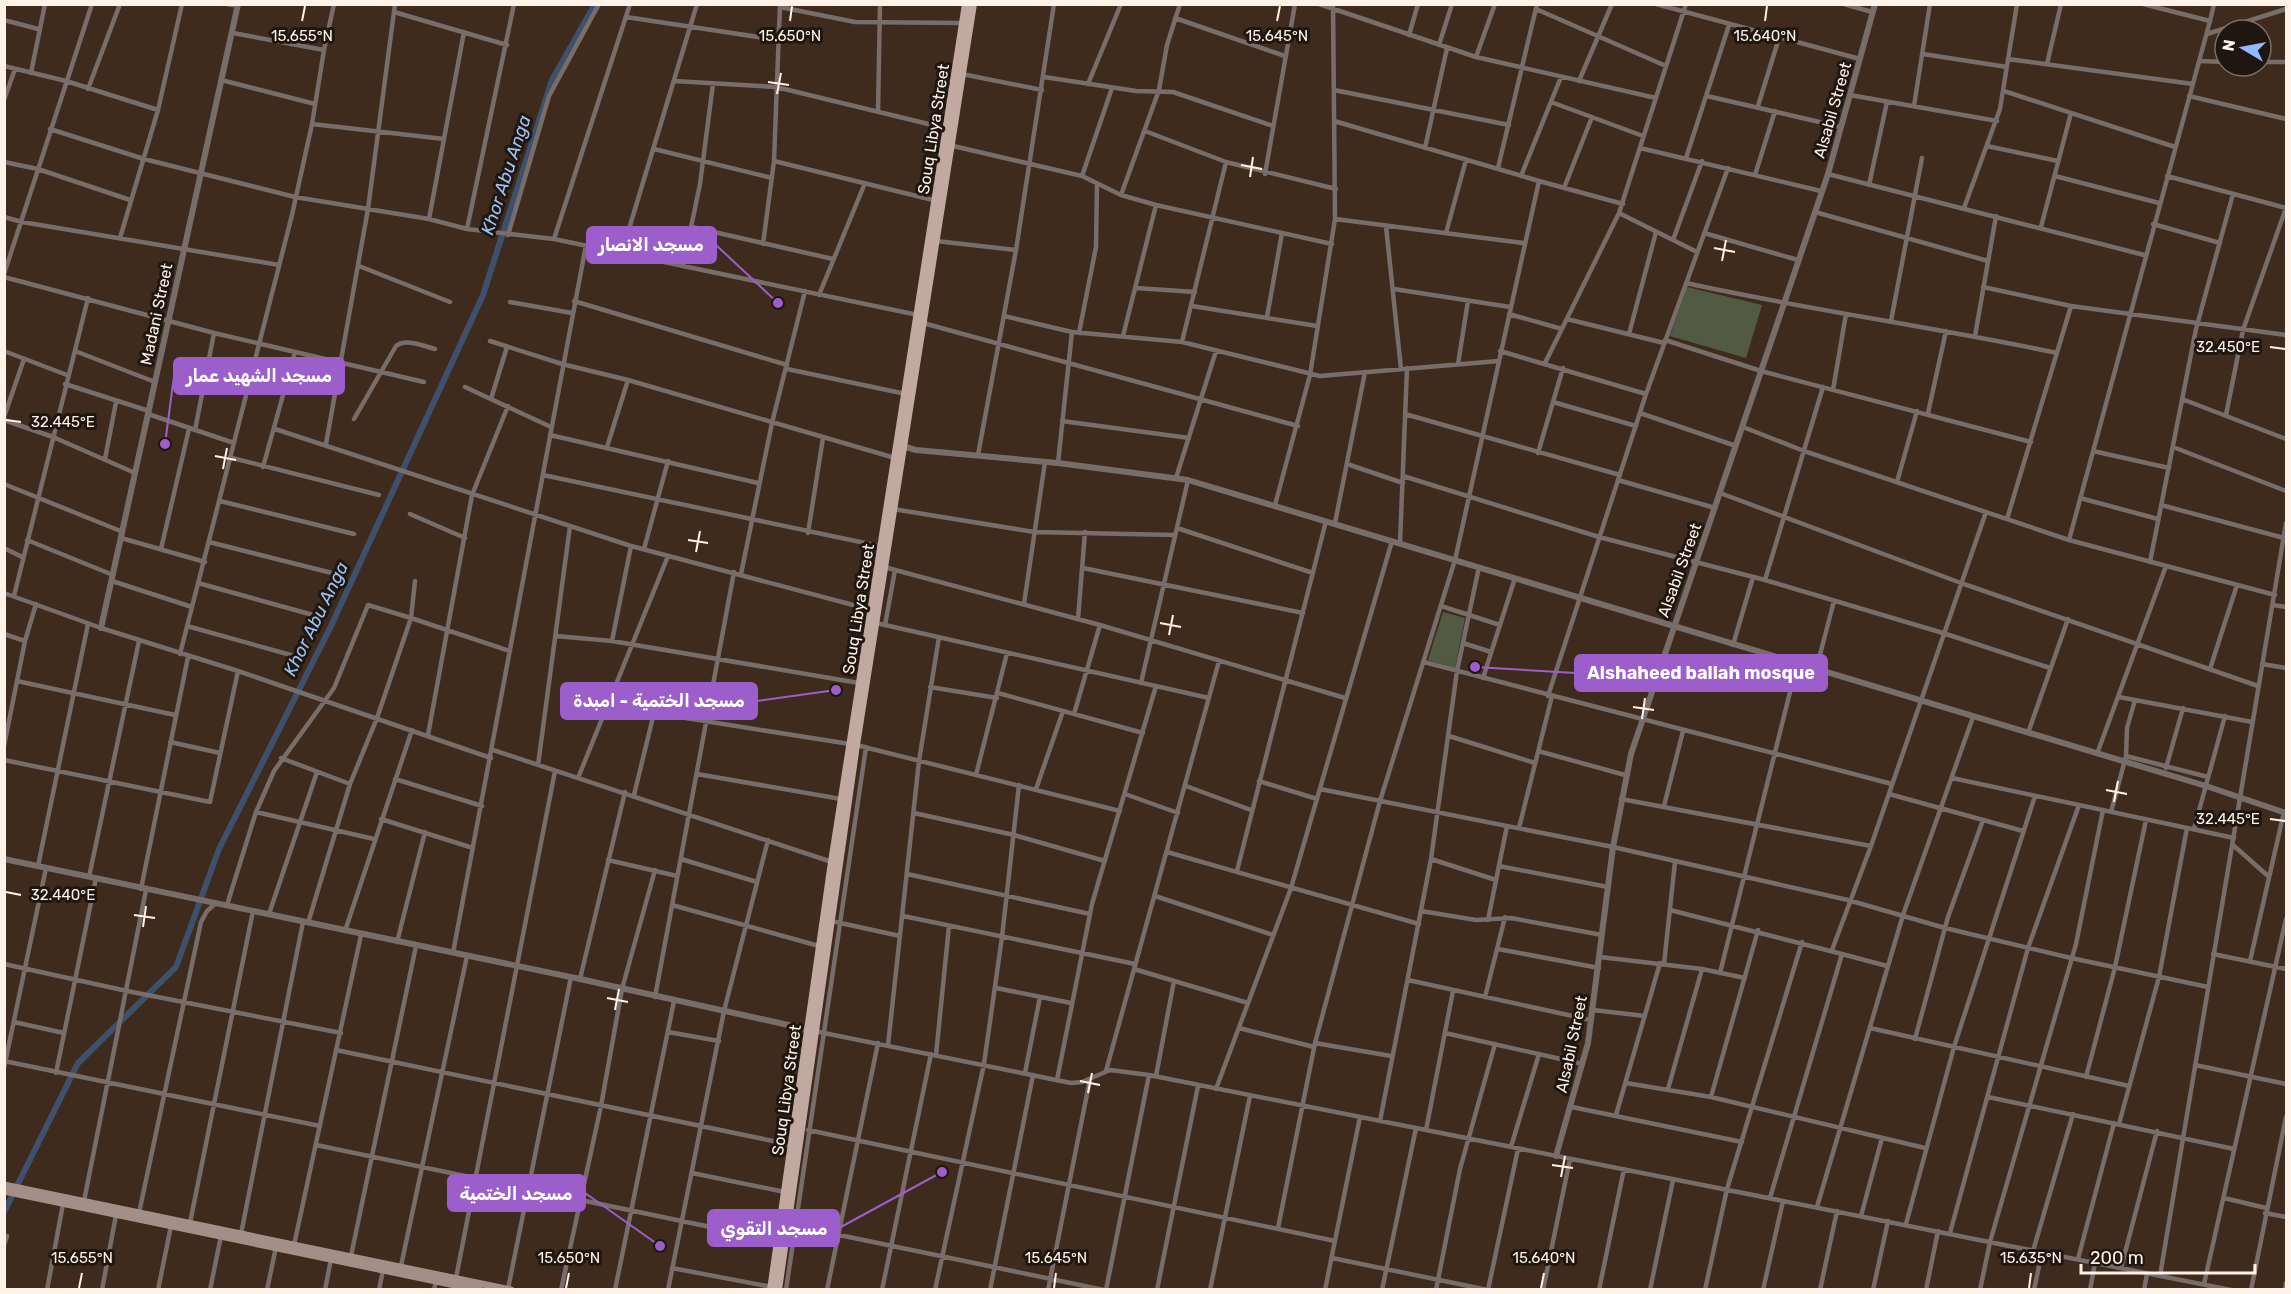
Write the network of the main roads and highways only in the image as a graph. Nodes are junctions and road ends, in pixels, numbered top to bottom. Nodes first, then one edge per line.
1 (966, 4) edge
2 (973, 4) edge
3 (950, 129) junction
4 (939, 201) junction
5 (922, 318) junction
6 (900, 446) junction
7 (884, 547) junction
8 (874, 610) junction
9 (853, 744) junction
10 (835, 863) junction
11 (815, 1031) junction
12 (7, 1189) edge
13 (22, 1192) junction
14 (509, 1289) edge
15 (774, 1289) edge
16 (479, 1290) edge

1 - 3 main road, Souq Libya Street
2 - 3 main road, Souq Libya Street
3 - 4 main road, Souq Libya Street
4 - 5 main road, Souq Libya Street
4 - 5 main road, Souq Libya Street
5 - 6 main road, Souq Libya Street
5 - 6 main road, Souq Libya Street
6 - 7 main road, Souq Libya Street
6 - 7 main road, Souq Libya Street
7 - 8 main road, Souq Libya Street
7 - 8 main road, Souq Libya Street
8 - 9 main road, Souq Libya Street
8 - 9 main road, Souq Libya Street
9 - 10 main road, Souq Libya Street
9 - 10 main road, Souq Libya Street
10 - 11 main road, Souq Libya Street
10 - 11 main road, Souq Libya Street
11 - 15 main road, Souq Libya Street
11 - 15 main road, Souq Libya Street
12 - 13 main road
13 - 14 main road
13 - 16 main road

